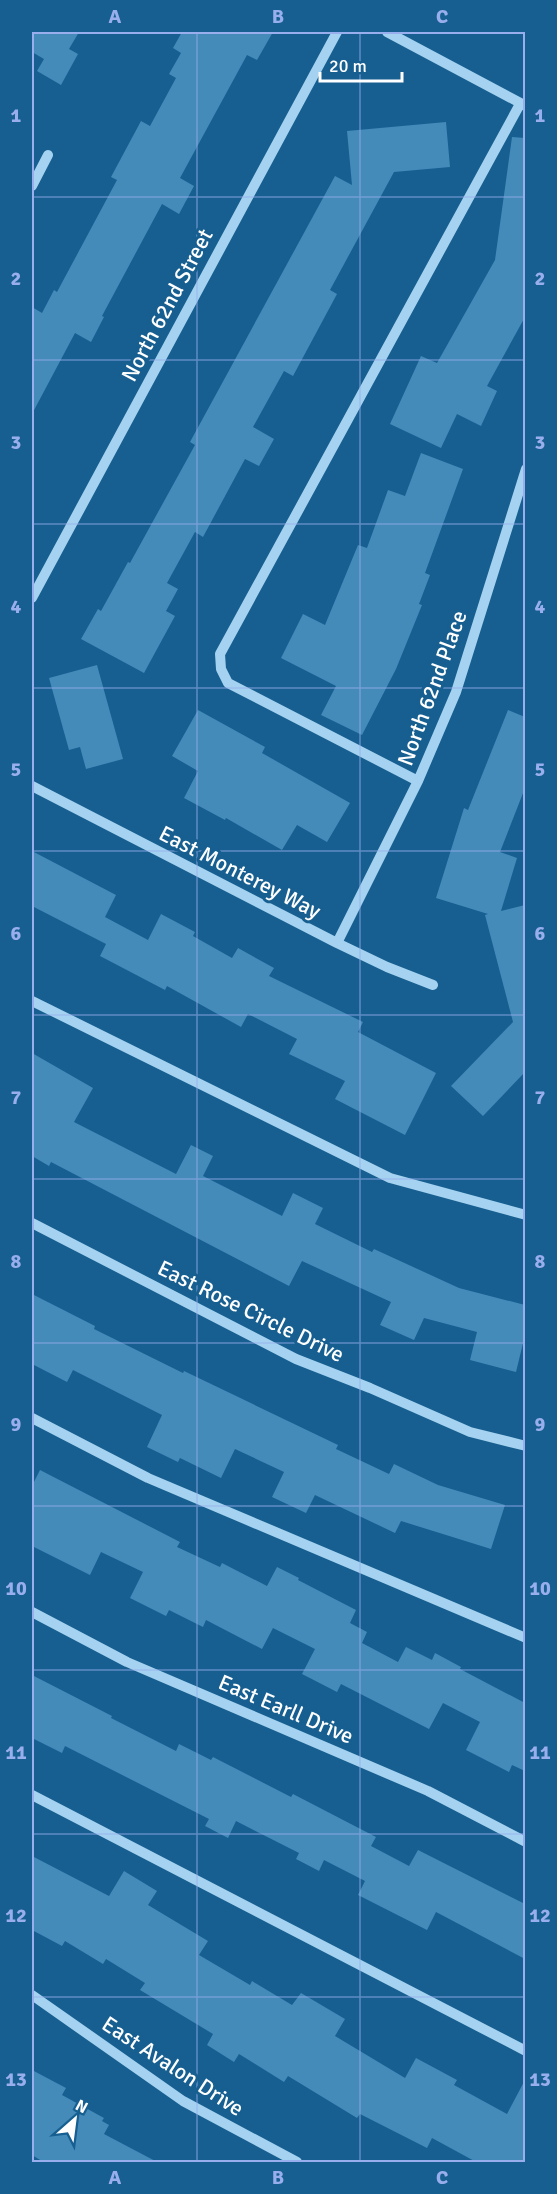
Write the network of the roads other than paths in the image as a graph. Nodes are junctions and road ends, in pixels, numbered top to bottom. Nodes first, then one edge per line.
1 (337, 32) edge
2 (394, 33) edge
3 (523, 105) edge
4 (48, 155) dead end
5 (32, 186) edge
6 (525, 470) edge
7 (32, 598) edge
8 (418, 781) junction
9 (32, 786) edge
10 (337, 944) junction
11 (433, 985) dead end
12 (32, 1001) edge
13 (525, 1215) edge
14 (32, 1222) edge
15 (32, 1418) edge
16 (525, 1446) edge
17 (32, 1612) edge
18 (525, 1638) edge
19 (32, 1796) edge
20 (525, 1842) edge
21 (32, 1995) edge
22 (525, 2050) edge
23 (297, 2163) edge

1 - 7 street, North 62nd Street
2 - 3 street
3 - 8 street
4 - 5 street
6 - 8 street, North 62nd Place
8 - 10 street, North 62nd Place
9 - 10 street, East Monterey Way
10 - 11 street, East Monterey Way
12 - 13 street
14 - 16 street, East Rose Circle Drive
15 - 18 street
17 - 20 street, East Earll Drive
19 - 22 street
21 - 23 street, East Avalon Drive

